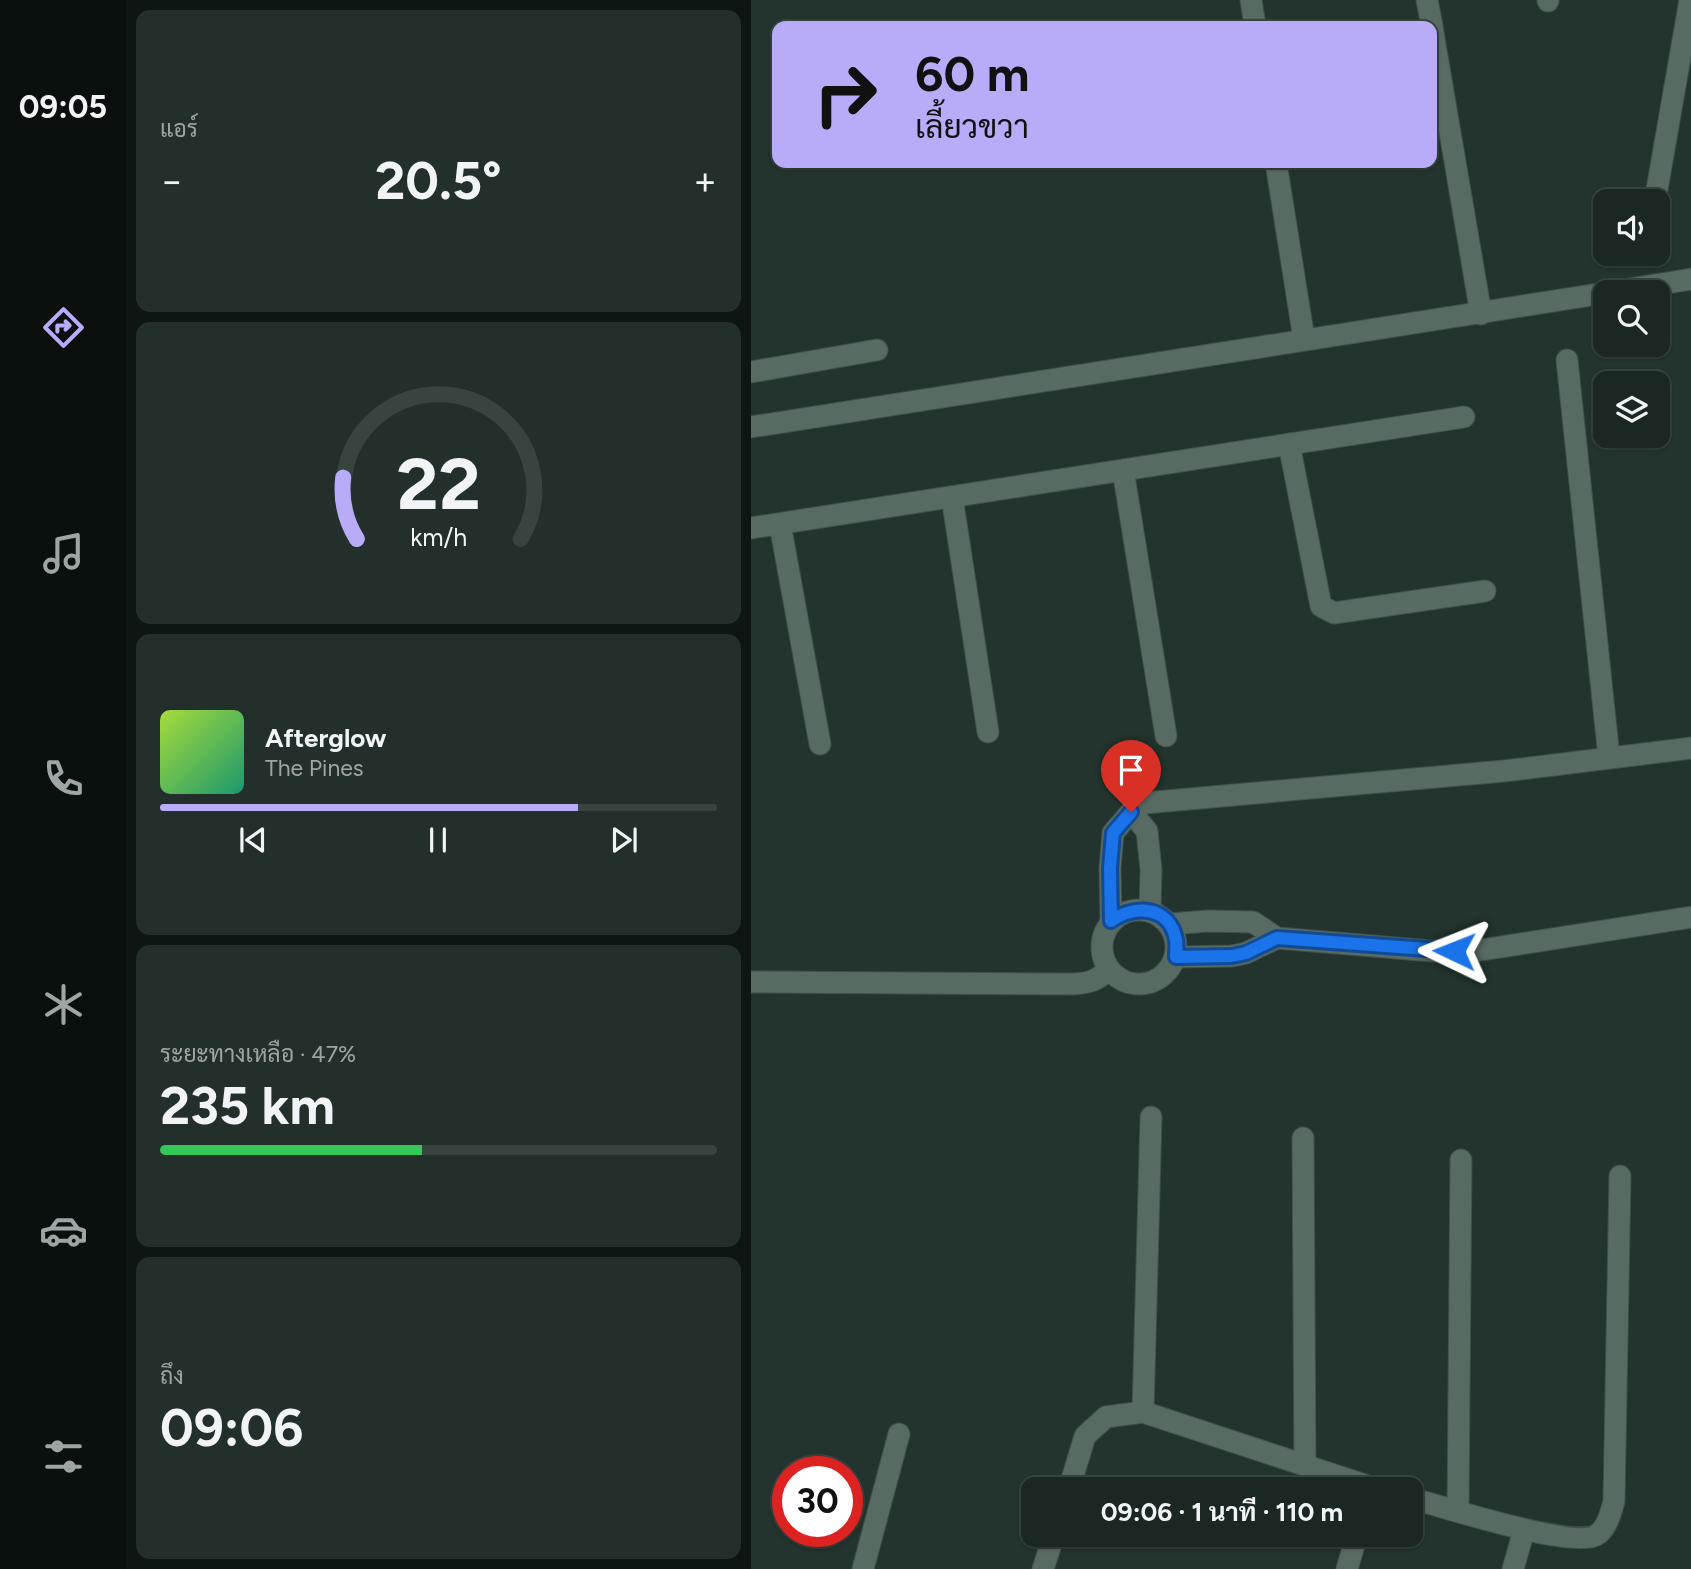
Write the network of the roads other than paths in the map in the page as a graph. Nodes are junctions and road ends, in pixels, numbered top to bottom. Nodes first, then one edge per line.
1 (1251, 0) edge
2 (1427, 0) edge
3 (1690, 0) edge
4 (1254, 21) edge
5 (1431, 21) edge
6 (1437, 56) edge
7 (1277, 168) edge
8 (1657, 189) edge
9 (1691, 279) edge
10 (1670, 282) edge
11 (1593, 295) edge
12 (1481, 314) junction
13 (1304, 339) junction
14 (877, 350) dead end
15 (1567, 360) dead end
16 (751, 372) edge
17 (1464, 417) dead end
18 (751, 427) edge
19 (1289, 444) junction
20 (1123, 470) junction
21 (952, 497) junction
22 (780, 524) junction
23 (751, 528) edge
24 (1485, 591) dead end
25 (988, 732) dead end
26 (1166, 736) dead end
27 (820, 744) dead end
28 (1691, 748) edge
29 (1609, 757) junction
30 (1131, 812) junction
31 (1150, 911) junction
32 (1691, 917) edge
33 (1111, 921) junction
34 (1170, 924) junction
35 (1277, 938) junction
36 (1176, 957) junction
37 (1109, 969) junction
38 (751, 982) edge
39 (1151, 1117) dead end
40 (1303, 1138) dead end
41 (1461, 1160) dead end
42 (1620, 1176) dead end
43 (1143, 1412) junction
44 (899, 1434) dead end
45 (1305, 1465) junction
46 (1072, 1477) edge
47 (1338, 1477) edge
48 (1423, 1501) edge
49 (1458, 1511) junction
50 (1524, 1530) junction
51 (1050, 1547) edge
52 (1353, 1547) edge
53 (863, 1569) edge
54 (1043, 1569) edge
55 (1347, 1569) edge
56 (1513, 1569) edge

1 - 4 street
2 - 5 street
3 - 8 street
6 - 12 street
7 - 13 street
9 - 10 street
11 - 12 street
12 - 13 street
13 - 18 street
14 - 16 street
15 - 29 street
17 - 19 street
19 - 20 street
19 - 24 street
20 - 21 street
20 - 26 street
21 - 22 street
21 - 25 street
22 - 23 street
22 - 27 street
28 - 29 street
29 - 30 street
30 - 31 street
30 - 33 street
31 - 33 street
31 - 34 street
32 - 35 street
33 - 37 street
34 - 35 street
34 - 36 street
35 - 36 street
36 - 37 street
37 - 38 street
39 - 43 street
40 - 45 street
41 - 49 street
42 - 50 street
43 - 45 street
43 - 46 street
44 - 53 street
45 - 47 street
48 - 49 street
49 - 50 street
50 - 56 street
51 - 54 street
52 - 55 street

